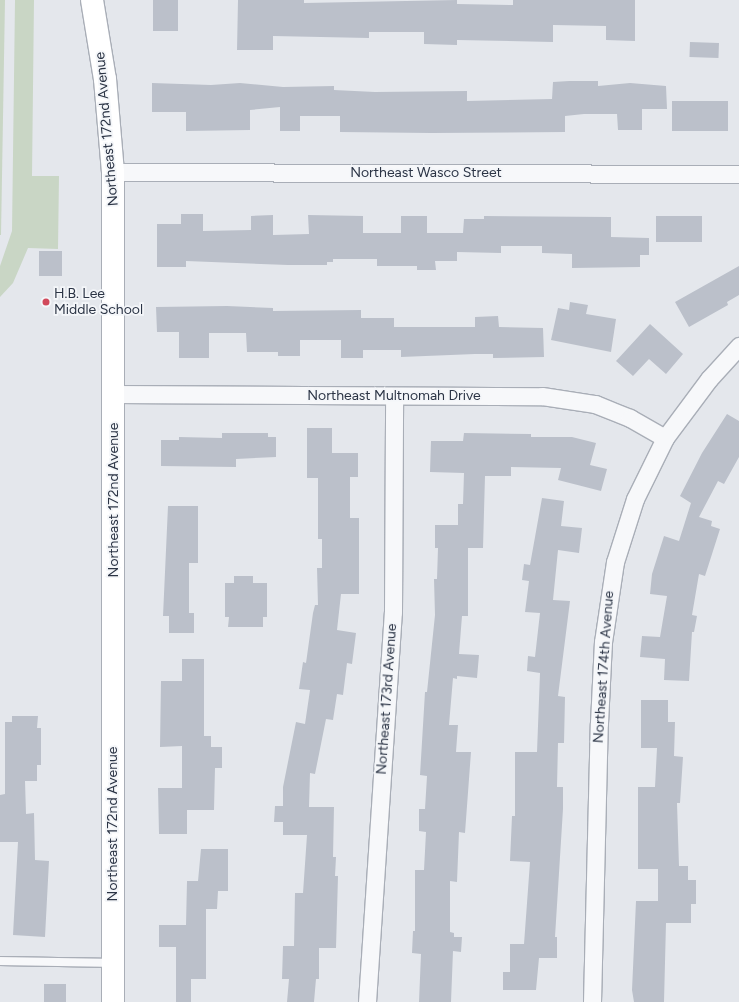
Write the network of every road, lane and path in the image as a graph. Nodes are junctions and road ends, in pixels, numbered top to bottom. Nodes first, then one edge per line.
1 (92, 0) edge
2 (113, 172) junction
3 (739, 174) edge
4 (739, 346) edge
5 (114, 394) junction
6 (394, 396) junction
7 (665, 438) junction
8 (0, 961) edge
9 (113, 963) junction
10 (113, 1002) edge
11 (367, 1002) edge
12 (592, 1002) edge

1 - 2 street, Northeast 172nd Avenue
2 - 3 street, Northeast Wasco Street
2 - 5 street, Northeast 172nd Avenue
4 - 7 street, Northeast 174th Avenue
5 - 6 street, Northeast Multnomah Drive
5 - 9 street, Northeast 172nd Avenue
6 - 7 street, Northeast Multnomah Drive
6 - 11 street, Northeast 173rd Avenue
7 - 12 street, Northeast 174th Avenue
8 - 9 lane
9 - 10 street, Northeast 172nd Avenue

